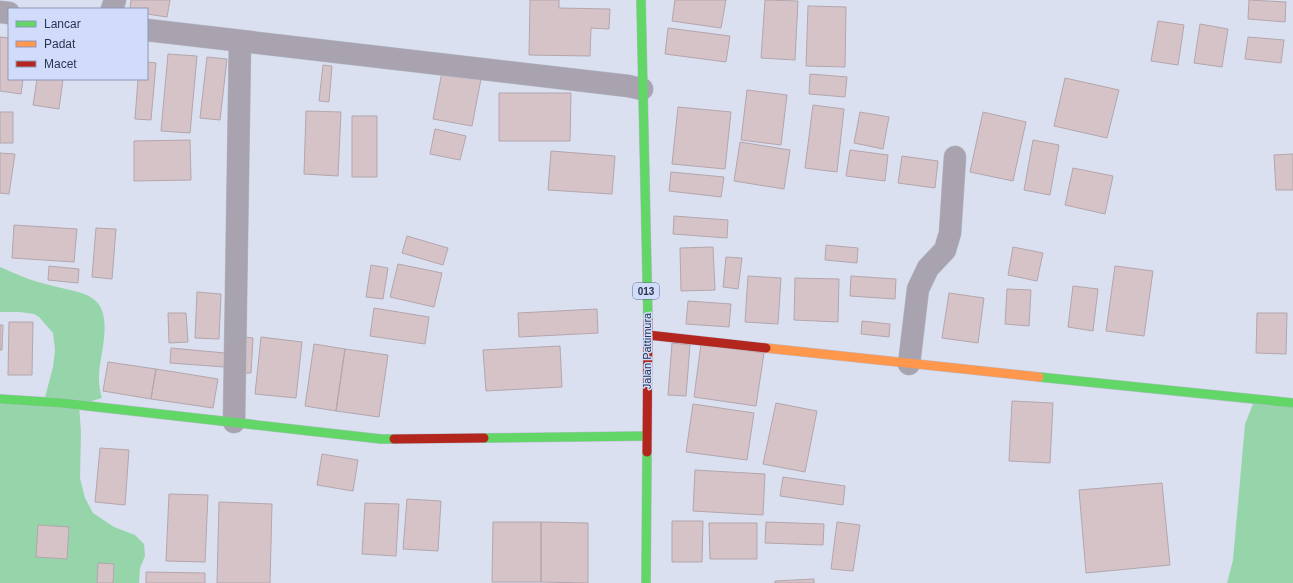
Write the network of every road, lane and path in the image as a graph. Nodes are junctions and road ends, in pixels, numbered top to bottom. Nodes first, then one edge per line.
1 (641, 0) edge
2 (148, 30) edge
3 (240, 42) junction
4 (642, 89) junction
5 (955, 157) dead end
6 (648, 335) junction
7 (909, 364) junction
8 (0, 399) edge
9 (1293, 403) edge
10 (234, 422) junction
11 (647, 436) junction
12 (646, 583) edge

1 - 4 street, Jalan Pattimura / 013
2 - 3 street
3 - 4 street
3 - 10 street
4 - 6 street, Jalan Pattimura / 013
5 - 7 street
6 - 7 street
6 - 11 street, Jalan Pattimura / 013
7 - 9 street
8 - 10 street
10 - 11 street
11 - 12 street, Jalan Pattimura / 013

